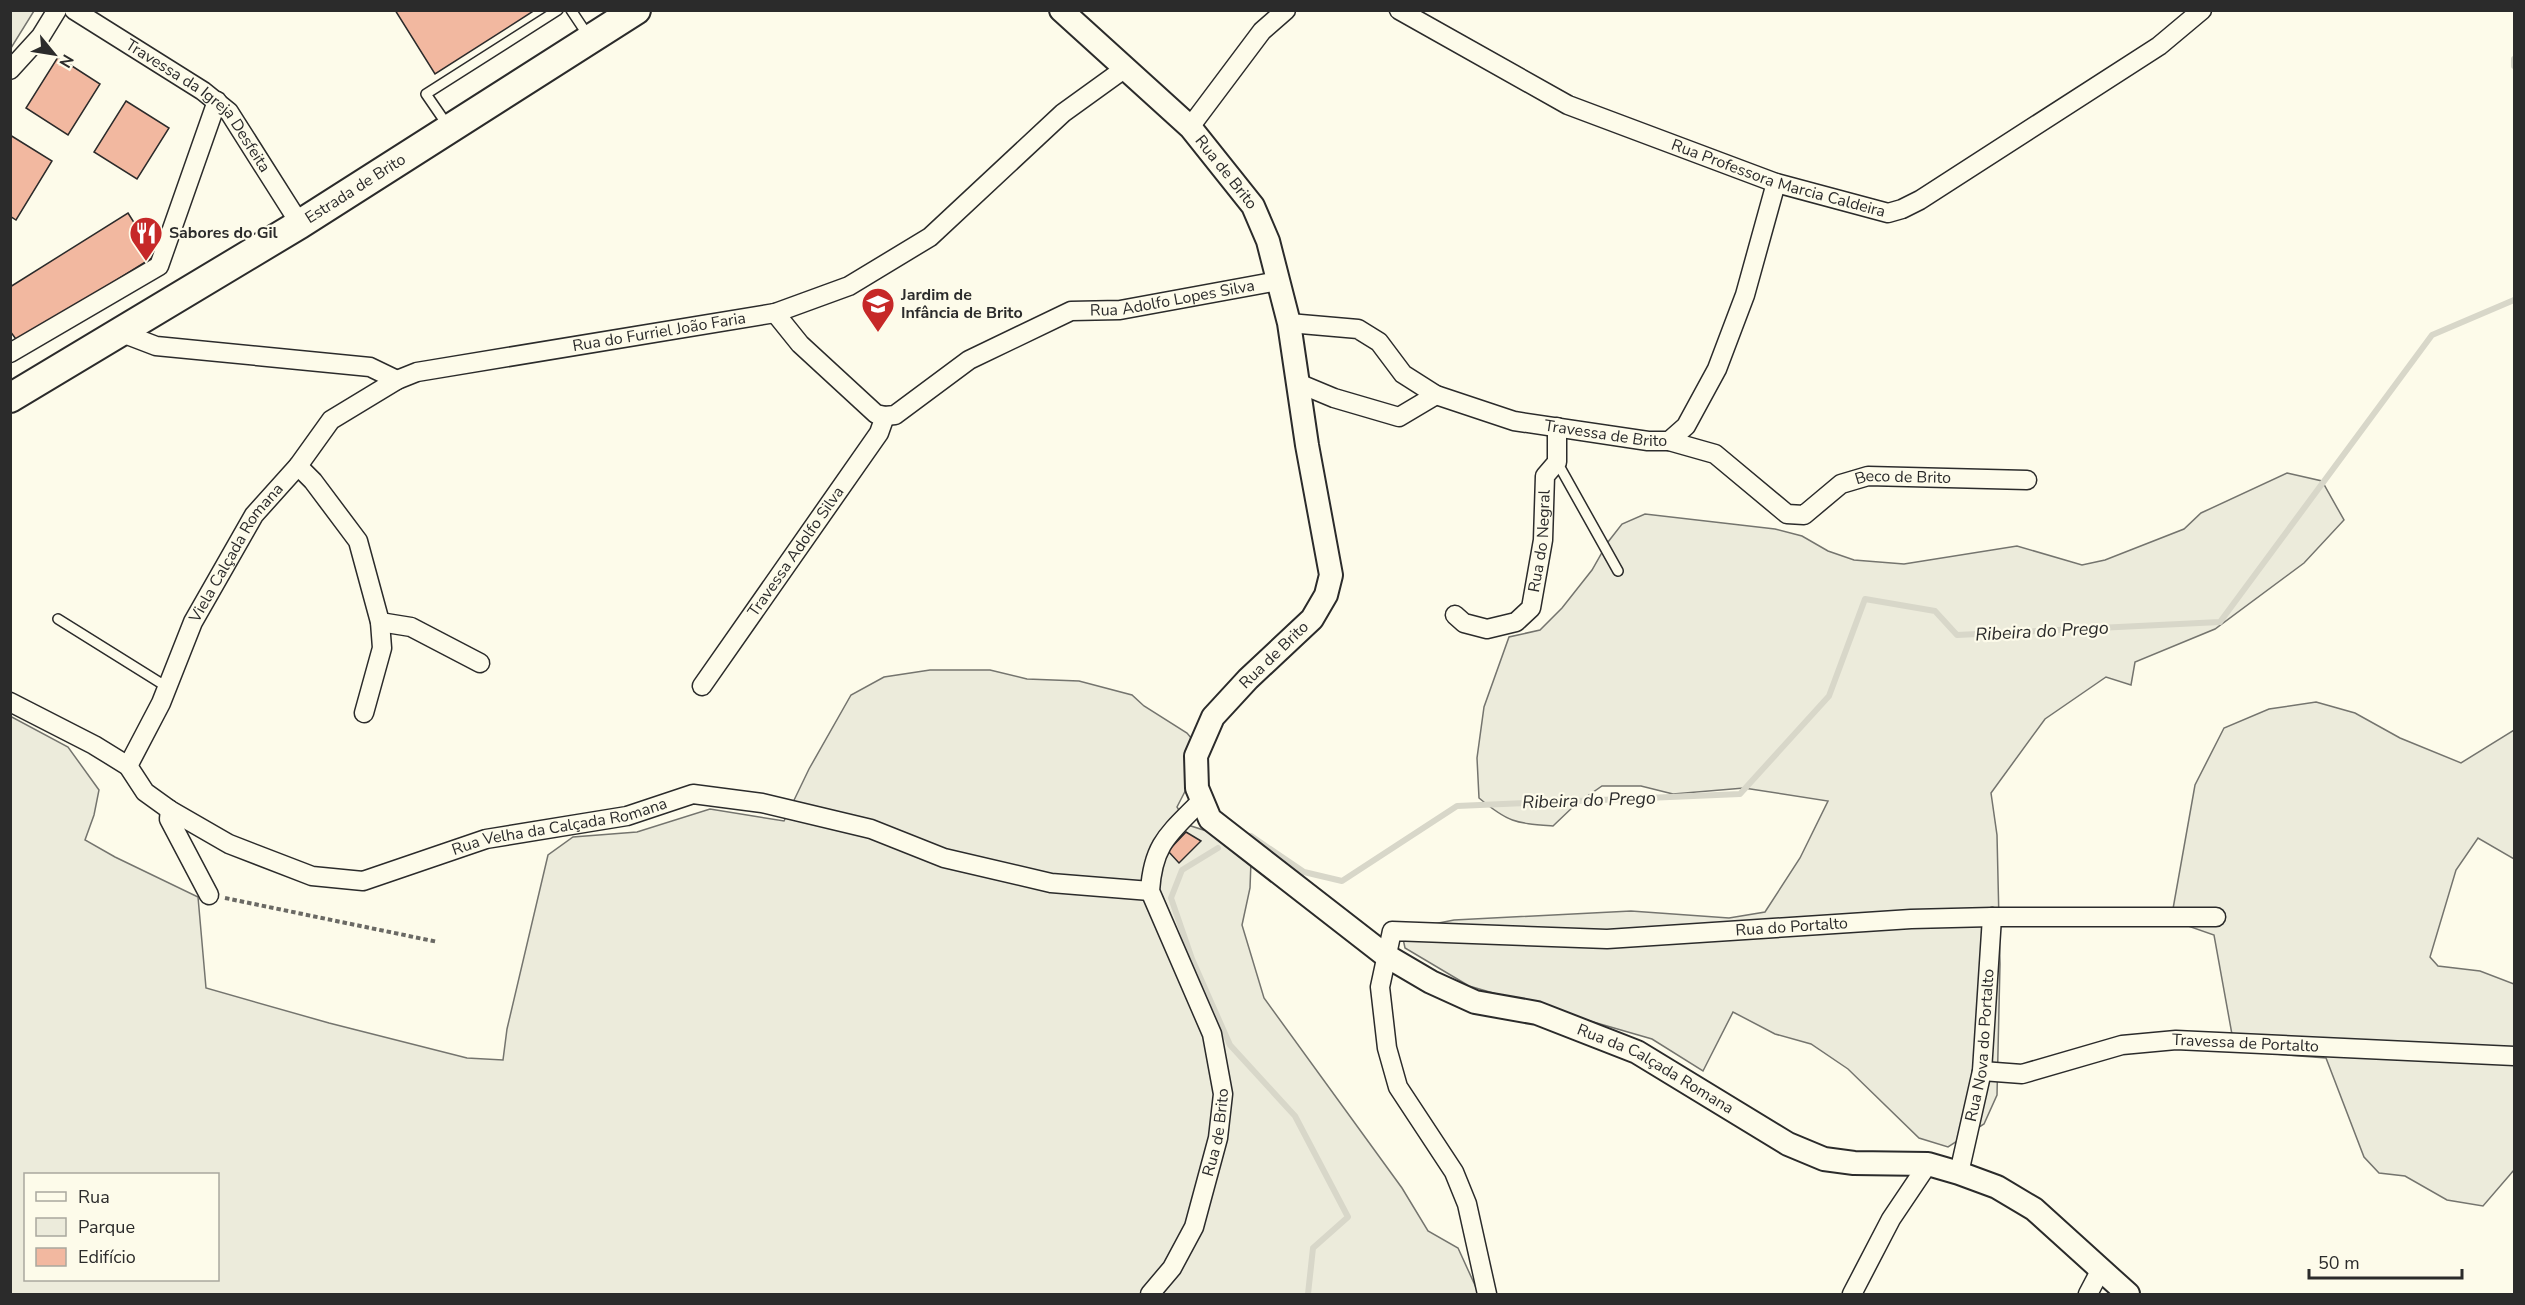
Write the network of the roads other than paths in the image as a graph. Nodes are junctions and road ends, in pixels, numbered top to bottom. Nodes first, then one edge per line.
1 (57, 10) edge
2 (74, 10) edge
3 (558, 10) edge
4 (571, 10) edge
5 (636, 10) edge
6 (1061, 10) edge
7 (1286, 10) edge
8 (1399, 10) edge
9 (2202, 10) edge
10 (590, 39) junction
11 (1124, 69) junction
12 (10, 70) edge
13 (217, 101) junction
14 (1190, 127) junction
15 (449, 128) junction
16 (1776, 183) junction
17 (300, 224) junction
18 (1278, 281) junction
19 (775, 313) junction
20 (1289, 323) junction
21 (122, 333) junction
22 (10, 353) edge
23 (397, 380) junction
24 (1298, 383) junction
25 (1436, 395) junction
26 (10, 398) edge
27 (885, 416) junction
28 (1557, 427) junction
29 (1670, 441) junction
30 (1557, 462) junction
31 (298, 466) junction
32 (2027, 480) dead end
33 (1618, 571) dead end
34 (1455, 615) dead end
35 (58, 619) dead end
36 (380, 622) junction
37 (480, 663) dead end
38 (702, 686) dead end
39 (167, 687) junction
40 (10, 702) edge
41 (364, 713) dead end
42 (128, 766) junction
43 (1202, 800) junction
44 (170, 810) junction
45 (1150, 891) junction
46 (209, 895) road end
47 (1992, 917) junction
48 (2216, 917) dead end
49 (1385, 955) junction
50 (2514, 1056) edge
51 (1982, 1071) junction
52 (1928, 1164) junction
53 (1959, 1173) junction
54 (2100, 1271) junction
55 (1150, 1294) edge
56 (1487, 1294) edge
57 (1852, 1294) edge
58 (2088, 1294) edge
59 (2128, 1294) edge

1 - 12 street
2 - 13 street, Travessa da Igreja Desfeita
3 - 15 lane
4 - 10 lane
5 - 10 main road, Estrada de Brito
6 - 11 street, Rua de Brito
7 - 14 street
8 - 16 street, Rua Professora Marcia Caldeira
9 - 16 street, Rua Professora Marcia Caldeira
10 - 15 main road, Estrada de Brito
11 - 14 street, Rua de Brito
11 - 19 street, Rua do Furriel João Faria
13 - 17 street, Travessa da Igreja Desfeita
13 - 22 street
14 - 18 street, Rua de Brito
15 - 17 main road, Estrada de Brito
16 - 29 street, Travessa de Brito
17 - 21 main road, Estrada de Brito
18 - 20 street, Rua de Brito
18 - 27 street, Rua Adolfo Lopes Silva
19 - 23 street, Rua do Furriel João Faria
19 - 27 street
20 - 24 street, Rua de Brito
20 - 25 street, Travessa de Brito
21 - 23 street
21 - 26 main road, Estrada de Brito
23 - 31 street, Viela Calçada Romana
24 - 25 street
24 - 43 street, Rua de Brito
25 - 28 street, Travessa de Brito
27 - 38 street, Travessa Adolfo Silva
28 - 29 street, Travessa de Brito
28 - 30 street, Rua do Negral
29 - 32 street, Beco de Brito
30 - 33 lane
30 - 34 street, Rua do Negral
31 - 36 street
31 - 39 street, Viela Calçada Romana
35 - 39 lane
36 - 37 street
36 - 41 street
39 - 42 street, Viela Calçada Romana
40 - 42 street, Rua Velha da Calçada Romana
42 - 44 street, Rua Velha da Calçada Romana
43 - 45 street, Rua de Brito
43 - 49 street, Rua da Calçada Romana
44 - 45 street, Rua Velha da Calçada Romana
44 - 46 street
45 - 55 street, Rua de Brito
47 - 48 street, Rua do Portalto
47 - 49 street, Rua do Portalto
47 - 51 street, Rua Nova do Portalto
49 - 52 street, Rua da Calçada Romana
49 - 56 street
50 - 51 street, Travessa de Portalto
51 - 53 street, Rua Nova do Portalto
52 - 53 street, Rua da Calçada Romana
52 - 57 street
53 - 54 street, Rua da Calçada Romana
54 - 58 street
54 - 59 street, Rua da Calçada Romana

